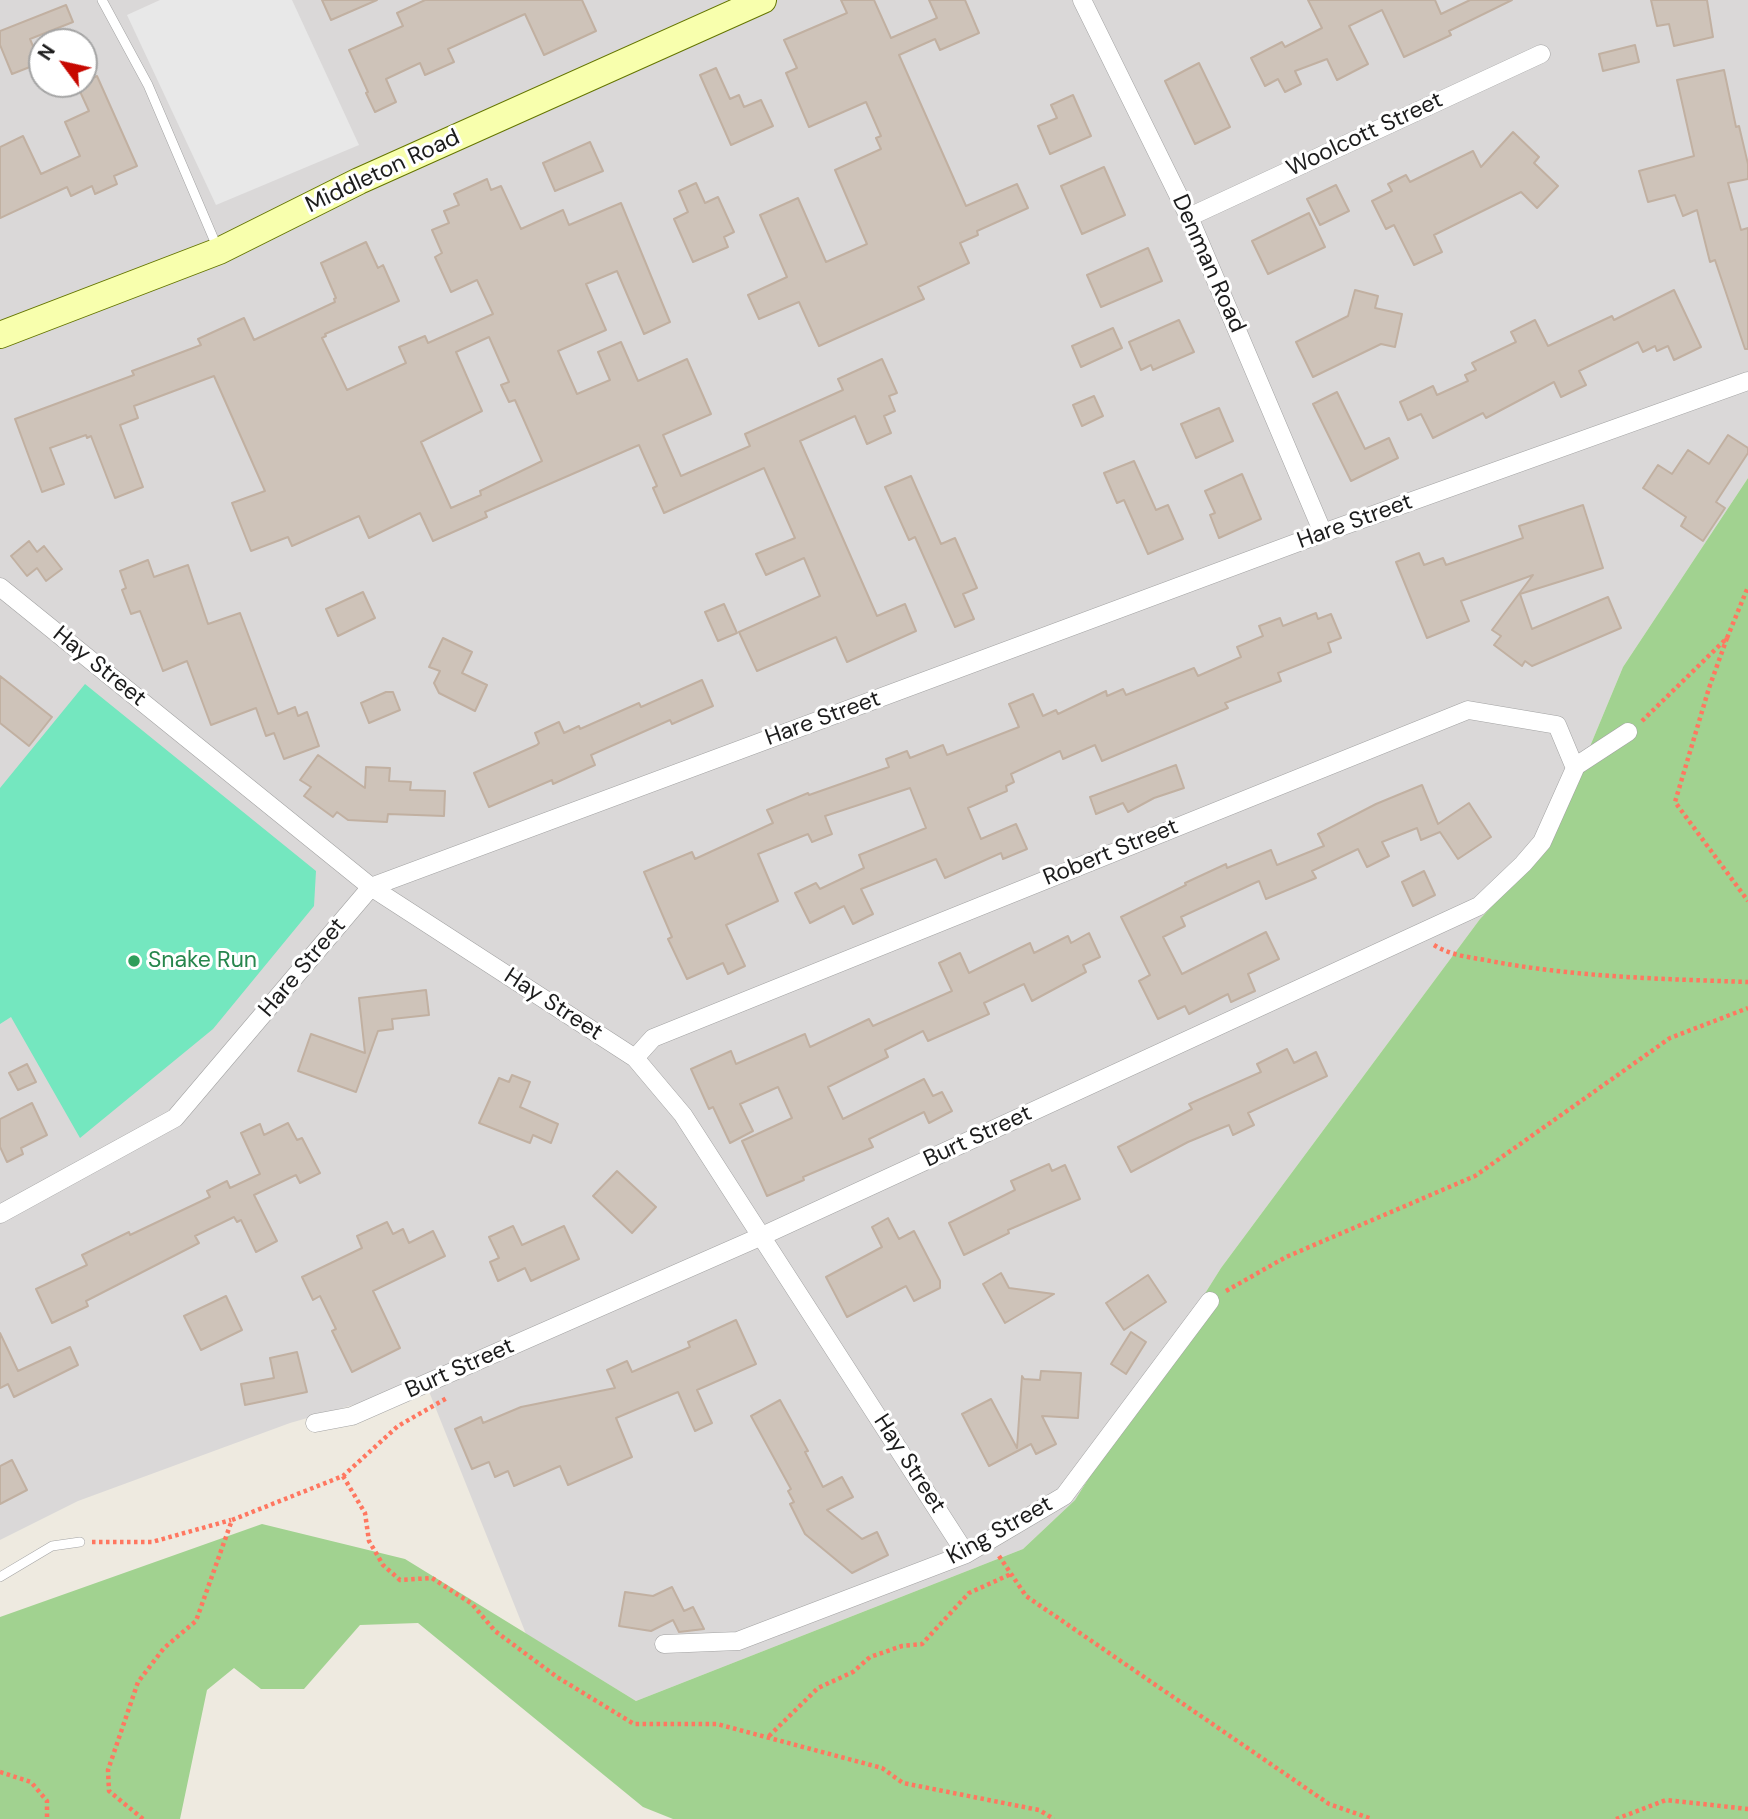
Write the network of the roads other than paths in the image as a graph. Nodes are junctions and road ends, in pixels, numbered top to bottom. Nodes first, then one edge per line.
1 (102, 0) edge
2 (763, 0) edge
3 (1082, 0) edge
4 (1541, 54) dead end
5 (1189, 216) junction
6 (219, 251) junction
7 (0, 335) edge
8 (1748, 380) edge
9 (1323, 533) junction
10 (0, 587) edge
11 (1628, 733) road end
12 (1575, 768) junction
13 (371, 887) junction
14 (635, 1058) junction
15 (0, 1214) edge
16 (762, 1236) junction
17 (1210, 1301) road end
18 (315, 1423) dead end
19 (80, 1542) road end
20 (967, 1554) junction
21 (0, 1577) edge
22 (664, 1644) dead end

1 - 6 lane
2 - 6 main road, Middleton Road
3 - 5 street, Denman Road
4 - 5 street, Woolcott Street
5 - 9 street, Denman Road
6 - 7 main road, Middleton Road
8 - 9 street, Hare Street
9 - 13 street, Hare Street
10 - 13 street, Hay Street
11 - 12 street
12 - 14 street, Robert Street
12 - 16 street, Burt Street
13 - 14 street, Hay Street
13 - 15 street, Hare Street
14 - 16 street, Hay Street
16 - 18 street, Burt Street
16 - 20 street, Hay Street
17 - 20 street, King Street
19 - 21 lane
20 - 22 street, King Street

